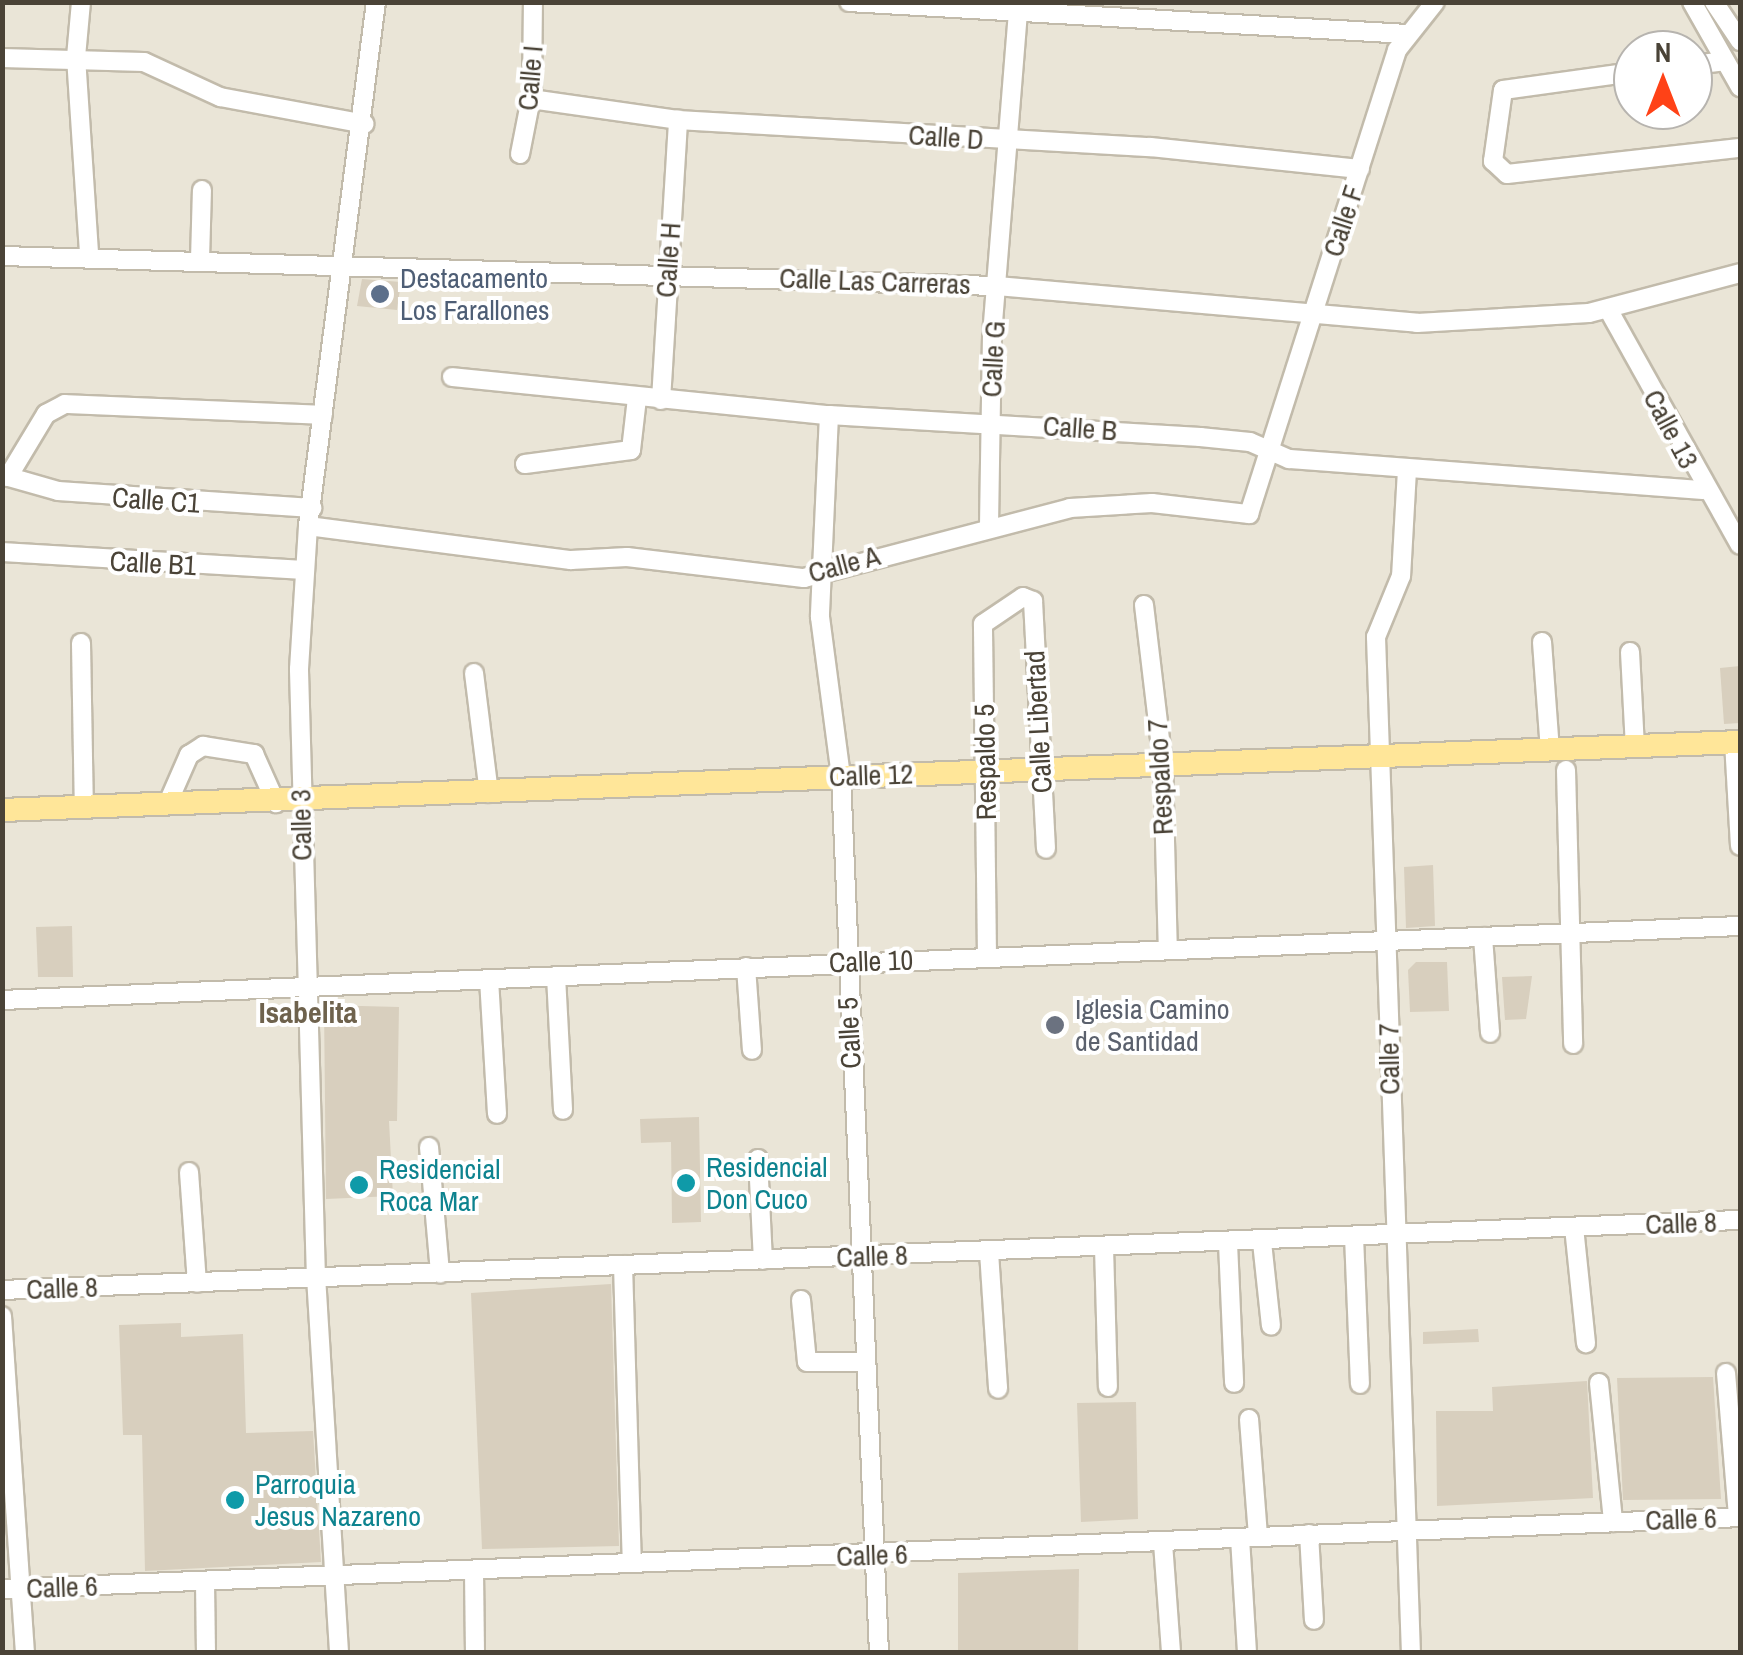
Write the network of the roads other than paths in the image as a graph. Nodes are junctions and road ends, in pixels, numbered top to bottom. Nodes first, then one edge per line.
1 (81, 2) edge
2 (376, 2) edge
3 (534, 2) edge
4 (849, 2) edge
5 (1435, 2) edge
6 (1692, 2) edge
7 (1714, 2) edge
8 (1018, 13) junction
9 (1407, 34) junction
10 (1740, 41) edge
11 (76, 57) junction
12 (2, 58) edge
13 (1724, 61) junction
14 (1713, 62) edge
15 (1613, 75) edge
16 (1740, 87) edge
17 (532, 100) junction
18 (678, 120) junction
19 (366, 124) junction
20 (1004, 142) junction
21 (1740, 148) edge
22 (520, 154) dead end
23 (1360, 169) junction
24 (202, 190) dead end
25 (89, 255) junction
26 (2, 256) edge
27 (200, 260) junction
28 (340, 265) junction
29 (667, 273) junction
30 (1740, 273) edge
31 (997, 286) junction
32 (1608, 309) junction
33 (1312, 319) junction
34 (452, 377) dead end
35 (637, 398) junction
36 (661, 400) junction
37 (324, 415) junction
38 (829, 415) junction
39 (990, 422) junction
40 (1269, 450) junction
41 (526, 464) dead end
42 (1407, 470) junction
43 (5, 476) edge
44 (1704, 490) junction
45 (310, 517) junction
46 (988, 526) junction
47 (1740, 545) edge
48 (2, 552) edge
49 (303, 570) junction
50 (824, 573) junction
51 (1028, 598) joint
52 (1144, 605) dead end
53 (1542, 642) dead end
54 (80, 643) dead end
55 (1630, 652) dead end
56 (474, 673) dead end
57 (1737, 742) edge
58 (1634, 746) junction
59 (1550, 750) junction
60 (1381, 756) junction
61 (1163, 764) junction
62 (1039, 769) junction
63 (986, 770) junction
64 (1566, 770) dead end
65 (840, 776) junction
66 (489, 794) junction
67 (276, 803) junction
68 (301, 803) junction
69 (168, 805) junction
70 (84, 808) junction
71 (2, 810) edge
72 (1740, 846) edge
73 (1046, 848) dead end
74 (1740, 926) edge
75 (1567, 933) junction
76 (1482, 937) junction
77 (1387, 941) junction
78 (1168, 949) junction
79 (987, 956) junction
80 (846, 962) junction
81 (746, 966) junction
82 (556, 976) junction
83 (490, 979) junction
84 (304, 988) junction
85 (2, 1000) edge
86 (1490, 1033) dead end
87 (1573, 1044) dead end
88 (752, 1050) dead end
89 (563, 1110) dead end
90 (498, 1114) dead end
91 (429, 1147) dead end
92 (758, 1160) dead end
93 (189, 1172) dead end
94 (1740, 1220) edge
95 (1574, 1227) junction
96 (1392, 1234) junction
97 (1354, 1236) junction
98 (1262, 1242) junction
99 (1228, 1243) junction
100 (1104, 1248) junction
101 (989, 1252) junction
102 (860, 1256) junction
103 (763, 1260) junction
104 (623, 1266) junction
105 (440, 1274) junction
106 (316, 1279) junction
107 (196, 1283) junction
108 (2, 1290) edge
109 (802, 1300) dead end
110 (2, 1316) edge
111 (1272, 1326) dead end
112 (1586, 1343) dead end
113 (866, 1362) junction
114 (1726, 1373) dead end
115 (1234, 1383) dead end
116 (1599, 1383) dead end
117 (1360, 1384) dead end
118 (1108, 1387) dead end
119 (998, 1389) dead end
120 (5, 1398) edge
121 (1250, 1419) dead end
122 (8, 1489) edge
123 (1739, 1517) edge
124 (1613, 1522) junction
125 (1408, 1529) junction
126 (1309, 1534) junction
127 (1249, 1537) junction
128 (1163, 1543) junction
129 (876, 1555) junction
130 (632, 1563) junction
131 (474, 1572) junction
132 (336, 1578) junction
133 (205, 1582) junction
134 (23, 1588) junction
135 (2, 1589) edge
136 (1314, 1620) dead end
137 (26, 1652) edge
138 (206, 1652) edge
139 (339, 1652) edge
140 (475, 1652) edge
141 (879, 1652) edge
142 (1172, 1652) edge
143 (1247, 1652) edge
144 (1412, 1652) edge

1 - 11 street
2 - 19 street, Calle 3
3 - 17 street, Calle I
4 - 8 street
5 - 9 street, Calle F
6 - 13 street
7 - 10 street
8 - 9 street
8 - 20 street, Calle G
9 - 23 street, Calle F
11 - 12 street
11 - 19 street
11 - 25 street
13 - 14 street
13 - 16 street
15 - 21 street
17 - 18 street, Calle D
17 - 22 street, Calle I
18 - 20 street, Calle D
18 - 29 street, Calle H
19 - 28 street, Calle 3
20 - 23 street, Calle D
20 - 31 street, Calle G
23 - 33 street, Calle F
24 - 27 street
25 - 26 street, Calle Las Carreras
25 - 27 street, Calle Las Carreras
27 - 28 street, Calle Las Carreras
28 - 29 street, Calle Las Carreras
28 - 37 street, Calle 3
29 - 31 street, Calle Las Carreras
29 - 36 street, Calle H
30 - 32 street, Calle Las Carreras
31 - 33 street, Calle Las Carreras
31 - 39 street, Calle G
32 - 33 street, Calle Las Carreras
32 - 44 street, Calle 13
33 - 40 street, Calle F
34 - 35 street, Calle B
35 - 36 street, Calle B
35 - 41 street
36 - 38 street, Calle B
37 - 43 street
37 - 45 street, Calle 3
38 - 39 street, Calle B
38 - 50 street, Calle 5
39 - 40 street, Calle B
39 - 46 street, Calle G
40 - 42 street, Calle B
40 - 46 street, Calle A
42 - 44 street, Calle B
42 - 60 street, Calle 7
43 - 45 street, Calle C1
44 - 47 street, Calle 13
45 - 49 street, Calle 3
45 - 50 street, Calle A
46 - 50 street, Calle A
48 - 49 street, Calle B1
49 - 68 street, Calle 3
50 - 65 street, Calle 5
51 - 62 street, Calle Libertad
51 - 63 street, Respaldo 5
52 - 61 street, Respaldo 7
53 - 59 street
54 - 70 street
55 - 58 street
56 - 66 street
57 - 58 main road, Calle 12
57 - 72 street
58 - 59 main road, Calle 12
59 - 60 main road, Calle 12
60 - 61 main road, Calle 12
60 - 77 street, Calle 7
61 - 62 main road, Calle 12
61 - 78 street, Respaldo 7
62 - 63 main road, Calle 12
62 - 73 street, Calle Libertad
63 - 65 main road, Calle 12
63 - 79 street, Respaldo 5
64 - 75 street
65 - 66 main road, Calle 12
65 - 80 street, Calle 5
66 - 68 main road, Calle 12
67 - 68 main road, Calle 12
67 - 69 main road, Calle 12
67 - 69 street
68 - 84 street, Calle 3
69 - 70 main road, Calle 12
70 - 71 main road, Calle 12
74 - 75 street, Calle 10
75 - 76 street, Calle 10
75 - 87 street
76 - 77 street, Calle 10
76 - 86 street
77 - 78 street, Calle 10
77 - 96 street, Calle 7
78 - 79 street, Calle 10
79 - 80 street, Calle 10
80 - 81 street, Calle 10
80 - 102 street, Calle 5
81 - 82 street, Calle 10
81 - 88 street
82 - 83 street, Calle 10
82 - 89 street
83 - 84 street, Calle 10
83 - 90 street
84 - 85 street, Calle 10
84 - 106 street, Calle 3
91 - 105 street
92 - 103 street
93 - 107 street
94 - 95 street, Calle 8
95 - 96 street, Calle 8
95 - 112 street
96 - 97 street, Calle 8
96 - 125 street, Calle 7
97 - 98 street, Calle 8
97 - 117 street
98 - 99 street, Calle 8
98 - 111 street
99 - 100 street, Calle 8
99 - 115 street
100 - 101 street, Calle 8
100 - 118 street
101 - 102 street, Calle 8
101 - 119 street
102 - 103 street, Calle 8
102 - 113 street, Calle 5
103 - 104 street, Calle 8
104 - 105 street, Calle 8
104 - 130 street
105 - 106 street, Calle 8
106 - 107 street, Calle 8
106 - 132 street, Calle 3
107 - 108 street, Calle 8
109 - 113 street
110 - 120 street
113 - 129 street, Calle 5
114 - 123 street
116 - 124 street
120 - 122 street
121 - 127 street
122 - 134 street
123 - 124 street, Calle 6
124 - 125 street, Calle 6
125 - 126 street, Calle 6
125 - 144 street, Calle 7
126 - 127 street, Calle 6
126 - 136 street
127 - 128 street, Calle 6
127 - 143 street
128 - 129 street, Calle 6
128 - 142 street
129 - 130 street, Calle 6
129 - 141 street, Calle 5
130 - 131 street, Calle 6
131 - 132 street, Calle 6
131 - 140 street
132 - 133 street, Calle 6
132 - 139 street, Calle 3
133 - 134 street, Calle 6
133 - 138 street
134 - 135 street, Calle 6
134 - 137 street

